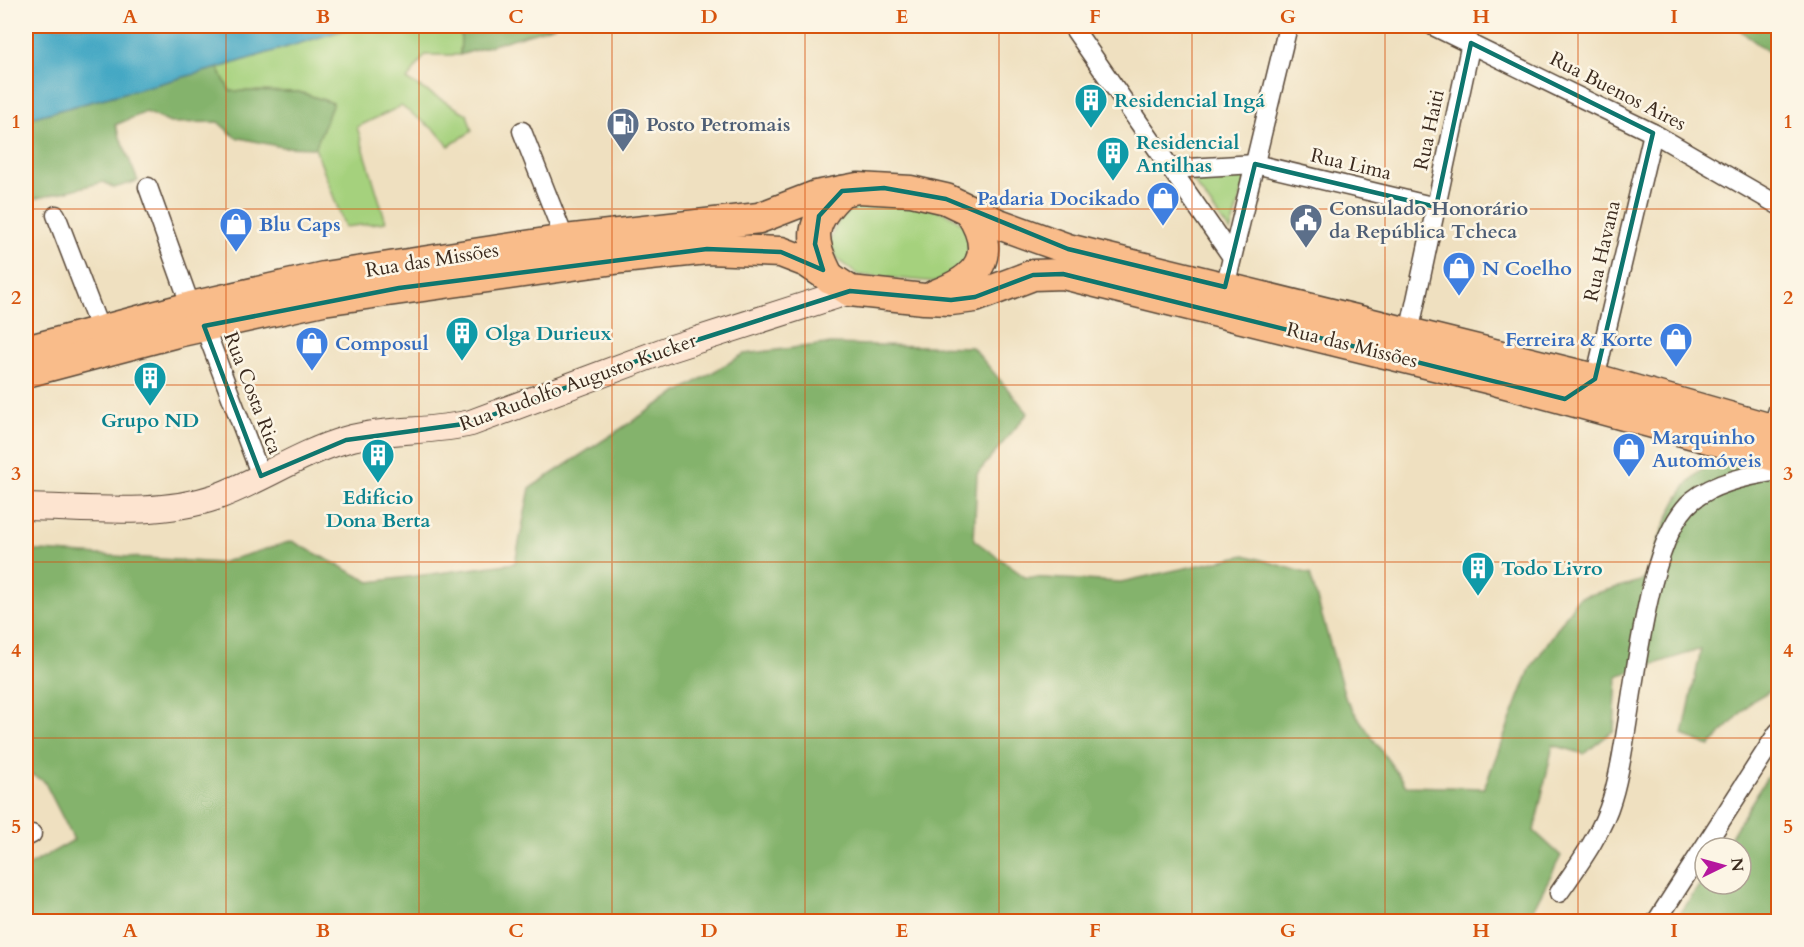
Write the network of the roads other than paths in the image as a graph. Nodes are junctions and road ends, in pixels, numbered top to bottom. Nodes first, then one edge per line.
1 (1072, 26) edge
2 (1288, 26) edge
3 (1433, 26) edge
4 (1471, 43) junction
5 (522, 131) dead end
6 (1653, 133) junction
7 (1255, 164) junction
8 (1172, 169) junction
9 (148, 187) dead end
10 (842, 191) junction
11 (1779, 205) edge
12 (1436, 207) junction
13 (970, 212) junction
14 (56, 215) dead end
15 (565, 240) junction
16 (1232, 257) junction
17 (840, 285) junction
18 (1225, 287) junction
19 (924, 299) junction
20 (197, 317) junction
21 (100, 330) junction
22 (1408, 333) junction
23 (26, 351) edge
24 (26, 372) edge
25 (1595, 379) junction
26 (1565, 399) junction
27 (1777, 432) edge
28 (1779, 471) edge
29 (261, 477) junction
30 (26, 507) edge
31 (1779, 732) edge
32 (1558, 893) dead end
33 (1656, 921) edge

1 - 8 street
2 - 7 street
3 - 4 street, Rua Buenos Aires
4 - 6 street, Rua Buenos Aires
4 - 12 street, Rua Haiti
5 - 15 street
6 - 11 street, Rua Buenos Aires
6 - 25 street, Rua Havana
7 - 8 street, Rua Lima
7 - 12 street, Rua Lima
7 - 16 street
8 - 16 street
9 - 20 street, Rua Costa Rica
10 - 13 main road
10 - 15 main road, Rua das Missões
10 - 17 main road
12 - 22 street, Rua Haiti
13 - 18 main road, Rua das Missões
13 - 19 main road
14 - 21 street
15 - 20 main road, Rua das Missões
16 - 18 street
17 - 19 main road
17 - 20 main road, Rua das Missões
17 - 29 street, Rua Rudolfo Augusto Kucker
18 - 22 main road, Rua das Missões
19 - 26 main road, Rua das Missões
20 - 21 main road, Rua das Missões
20 - 24 main road, Rua das Missões
20 - 29 street, Rua Costa Rica
21 - 23 main road, Rua das Missões
22 - 25 main road, Rua das Missões
25 - 26 main road
25 - 27 main road, Rua das Missões
26 - 27 main road, Rua das Missões
28 - 32 street
29 - 30 street, Rua Rudolfo Augusto Kucker
31 - 33 street

